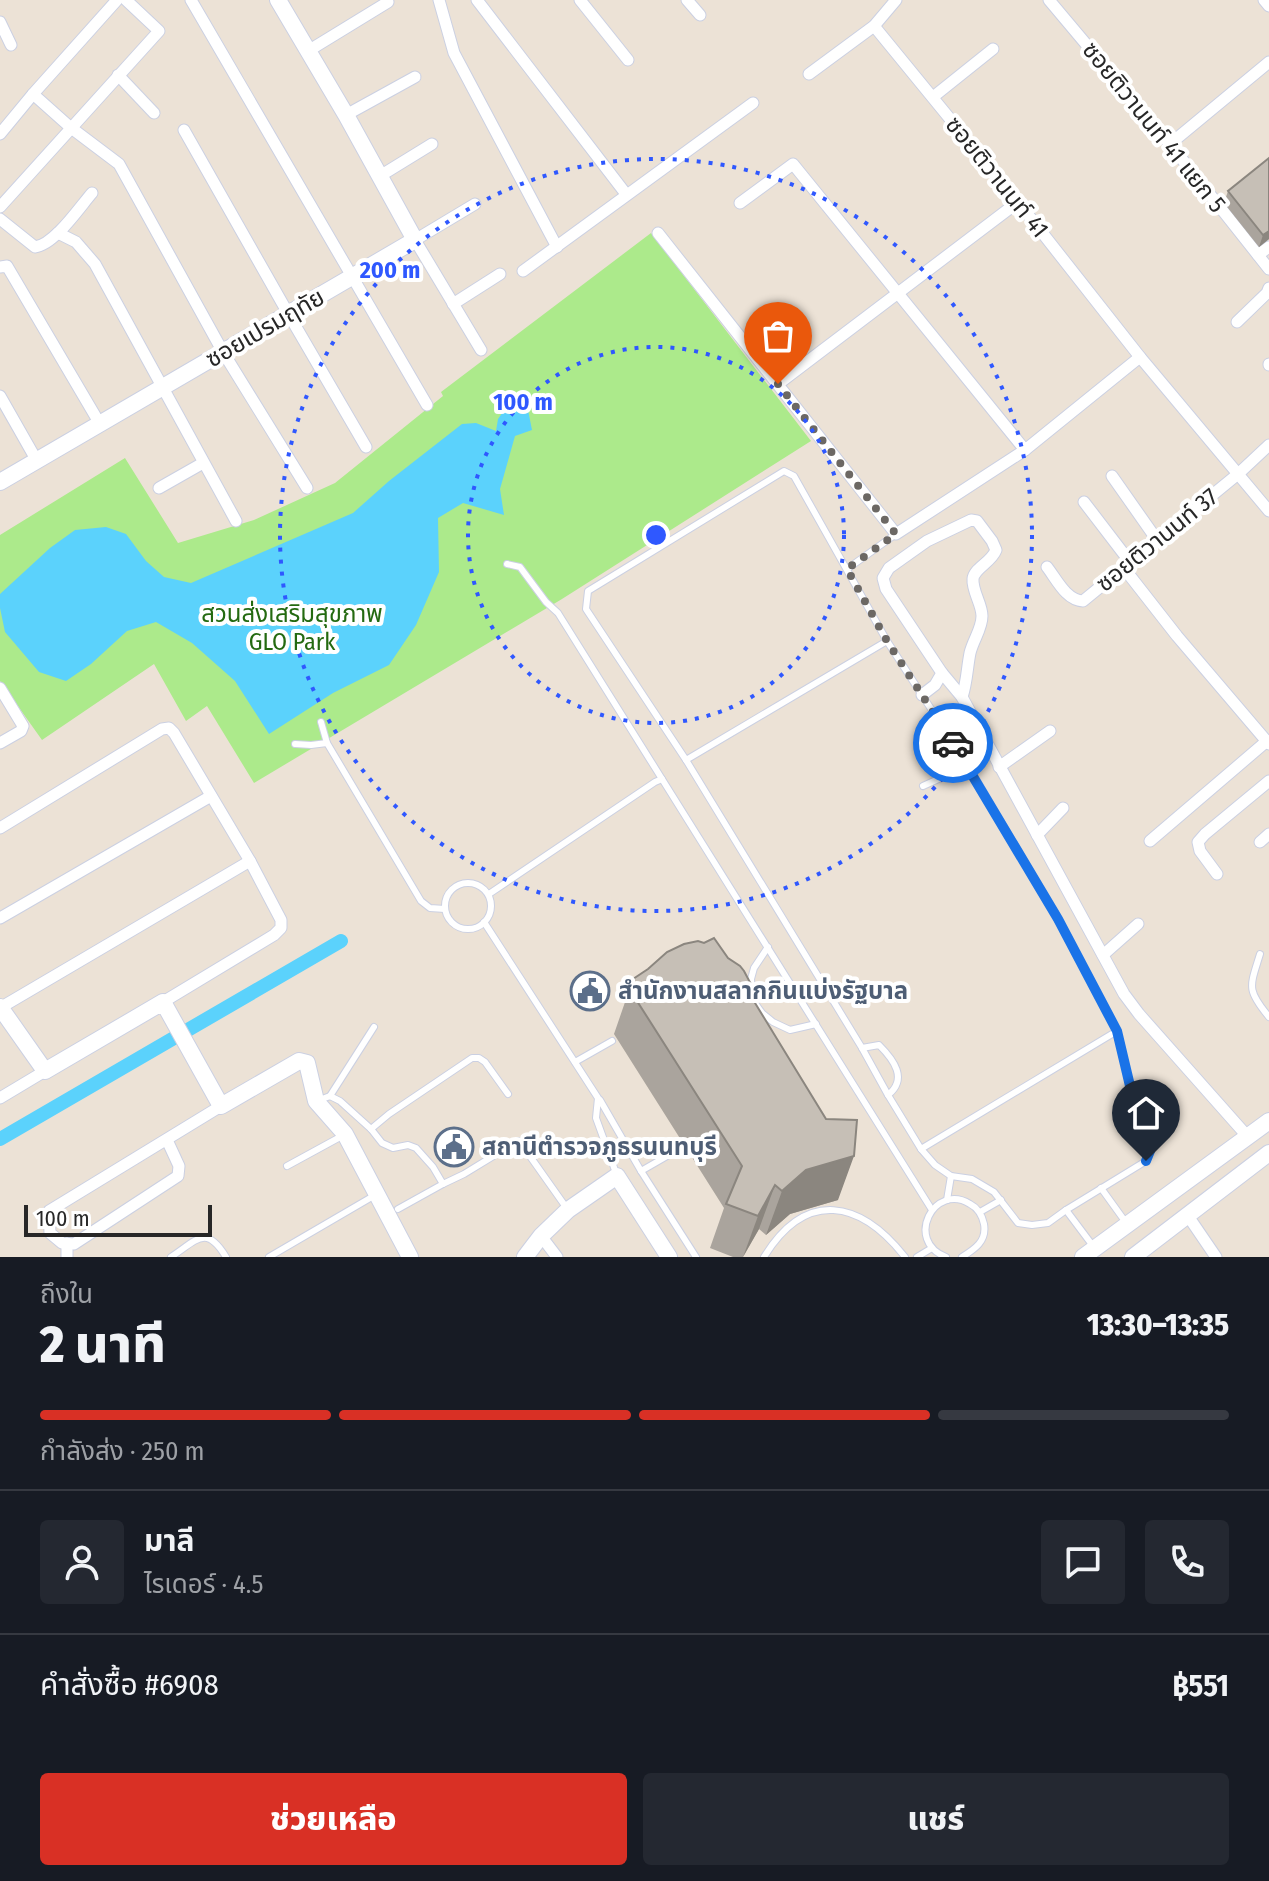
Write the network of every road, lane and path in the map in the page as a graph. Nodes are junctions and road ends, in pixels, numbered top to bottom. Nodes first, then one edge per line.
1 (117, 0) edge
2 (126, 0) edge
3 (191, 0) edge
4 (278, 0) edge
5 (439, 0) edge
6 (477, 0) edge
7 (580, 0) edge
8 (687, 0) edge
9 (896, 0) edge
10 (1049, 0) edge
11 (1264, 0) edge
12 (388, 2) dead end
13 (1269, 6) edge
14 (700, 15) dead end
15 (0, 22) edge
16 (874, 26) junction
17 (11, 45) dead end
18 (993, 49) dead end
19 (308, 51) junction
20 (628, 60) dead end
21 (1269, 62) edge
22 (809, 74) dead end
23 (118, 75) junction
24 (415, 77) dead end
25 (33, 94) junction
26 (933, 97) junction
27 (753, 103) dead end
28 (154, 113) dead end
29 (346, 115) junction
30 (70, 127) junction
31 (184, 130) dead end
32 (0, 134) edge
33 (432, 144) dead end
34 (1170, 144) junction
35 (380, 176) junction
36 (92, 193) dead end
37 (626, 194) junction
38 (1018, 202) junction
39 (740, 203) dead end
40 (475, 204) dead end
41 (0, 207) edge
42 (0, 219) edge
43 (58, 233) junction
44 (658, 233) dead end
45 (415, 240) junction
46 (557, 247) junction
47 (1269, 247) edge
48 (1258, 255) junction
49 (0, 267) edge
50 (1269, 269) edge
51 (523, 271) dead end
52 (500, 274) dead end
53 (353, 277) junction
54 (1269, 288) edge
55 (898, 293) junction
56 (453, 304) junction
57 (289, 315) junction
58 (1237, 322) dead end
59 (481, 350) dead end
60 (223, 352) junction
61 (1140, 357) junction
62 (778, 384) junction
63 (161, 388) junction
64 (0, 396) edge
65 (427, 405) dead end
66 (100, 424) junction
67 (1269, 445) edge
68 (366, 447) dead end
69 (1025, 450) junction
70 (37, 461) junction
71 (203, 463) junction
72 (1238, 474) junction
73 (1112, 476) dead end
74 (0, 482) edge
75 (159, 488) dead end
76 (307, 488) dead end
77 (1084, 502) dead end
78 (1269, 511) edge
79 (236, 521) dead end
80 (896, 534) junction
81 (1157, 540) junction
82 (507, 564) dead end
83 (1127, 565) junction
84 (1047, 567) dead end
85 (847, 569) junction
86 (887, 641) junction
87 (942, 673) junction
88 (0, 688) edge
89 (922, 695) junction
90 (962, 697) junction
91 (321, 722) dead end
92 (1050, 731) dead end
93 (1268, 742) edge
94 (0, 743) edge
95 (327, 743) junction
96 (295, 744) dead end
97 (686, 760) junction
98 (999, 767) junction
99 (972, 772) junction
100 (662, 779) junction
101 (1269, 781) edge
102 (923, 786) dead end
103 (211, 796) junction
104 (1063, 808) dead end
105 (0, 828) edge
106 (1037, 835) junction
107 (1150, 841) dead end
108 (250, 861) junction
109 (1217, 874) dead end
110 (489, 894) junction
111 (445, 909) junction
112 (0, 918) edge
113 (484, 922) junction
114 (1138, 924) dead end
115 (768, 947) junction
116 (1260, 954) dead end
117 (1103, 955) junction
118 (163, 1002) junction
119 (0, 1008) edge
120 (1269, 1017) edge
121 (816, 1024) junction
122 (374, 1027) dead end
123 (1117, 1031) junction
124 (612, 1041) dead end
125 (862, 1048) junction
126 (575, 1062) junction
127 (45, 1071) junction
128 (508, 1094) dead end
129 (888, 1095) junction
130 (0, 1098) edge
131 (598, 1098) junction
132 (323, 1099) junction
133 (221, 1106) junction
134 (1269, 1121) edge
135 (371, 1129) junction
136 (345, 1134) junction
137 (1248, 1137) junction
138 (167, 1140) junction
139 (681, 1148) dead end
140 (921, 1149) junction
141 (1267, 1158) edge
142 (287, 1166) dead end
143 (641, 1171) junction
144 (617, 1176) junction
145 (951, 1176) junction
146 (443, 1184) junction
147 (1101, 1188) junction
148 (377, 1194) junction
149 (947, 1200) junction
150 (1001, 1200) junction
151 (398, 1209) dead end
152 (568, 1210) junction
153 (932, 1210) junction
154 (1066, 1210) junction
155 (980, 1212) junction
156 (1188, 1216) junction
157 (1127, 1224) junction
158 (541, 1236) junction
159 (67, 1243) junction
160 (932, 1248) junction
161 (978, 1248) junction
162 (1089, 1253) edge
163 (278, 1255) edge
164 (67, 1257) edge
165 (171, 1257) edge
166 (226, 1257) edge
167 (269, 1257) edge
168 (410, 1257) edge
169 (525, 1257) edge
170 (557, 1257) edge
171 (669, 1257) edge
172 (696, 1257) edge
173 (764, 1257) edge
174 (905, 1257) edge
175 (917, 1257) edge
176 (946, 1257) edge
177 (962, 1257) edge
178 (985, 1257) edge
179 (1133, 1257) edge
180 (1216, 1257) edge

1 - 25 street
2 - 23 street
3 - 53 street
4 - 19 street
5 - 46 street
6 - 37 street
7 - 20 street
8 - 14 street
9 - 16 street
10 - 34 street, ซอยติวานนท์ 41 แยก 5
11 - 13 street
12 - 19 street
15 - 17 street
16 - 22 street
16 - 26 street, ซอยติวานนท์ 41
18 - 26 street
19 - 29 street
21 - 34 street
23 - 28 street
23 - 30 street
24 - 29 street
25 - 30 street
25 - 32 street
26 - 38 street, ซอยติวานนท์ 41
27 - 37 street
29 - 35 street
30 - 41 street
30 - 60 street
31 - 57 street
33 - 35 street
34 - 48 street, ซอยติวานนท์ 41 แยก 5
35 - 45 street
36 - 43 street
37 - 46 street
38 - 55 street
38 - 61 street, ซอยติวานนท์ 41
39 - 55 street
40 - 45 street
42 - 43 street
43 - 63 street
44 - 62 street
45 - 53 street, ซอยเปรมฤทัย
45 - 56 street
46 - 51 street
47 - 48 street
48 - 50 street, ซอยติวานนท์ 41 แยก 5
49 - 66 street
52 - 56 street
53 - 57 street, ซอยเปรมฤทัย
53 - 65 street
54 - 58 street
55 - 62 street
55 - 69 street
56 - 59 street
57 - 60 street, ซอยเปรมฤทัย
57 - 68 street
60 - 63 street, ซอยเปรมฤทัย
60 - 76 street
61 - 69 street
61 - 72 street, ซอยติวานนท์ 41
62 - 80 street
63 - 66 street, ซอยเปรมฤทัย
63 - 71 street
64 - 70 street
66 - 70 street, ซอยเปรมฤทัย
67 - 72 street, ซอยติวานนท์ 37
69 - 80 street
70 - 74 street, ซอยเปรมฤทัย
71 - 75 street
71 - 79 street
72 - 78 street, ซอยติวานนท์ 41
72 - 81 street, ซอยติวานนท์ 37
73 - 81 street
77 - 83 street
80 - 85 lane
81 - 83 street, ซอยติวานนท์ 37
82 - 100 lane
83 - 84 street, ซอยติวานนท์ 37
83 - 93 street
85 - 86 lane
85 - 97 lane
86 - 89 lane
86 - 97 lane
87 - 89 street
87 - 90 street
87 - 90 street
88 - 94 street
89 - 99 lane
90 - 98 street
91 - 95 lane
92 - 98 street
93 - 107 street
95 - 96 lane
95 - 111 lane
97 - 125 lane
98 - 106 street
99 - 102 lane
99 - 123 lane
100 - 110 lane
100 - 115 lane
101 - 109 street
103 - 105 street
103 - 108 street
103 - 112 street
104 - 106 street
106 - 117 street
108 - 118 street
108 - 119 street
110 - 111 lane
110 - 113 lane
111 - 113 lane
113 - 126 lane
114 - 117 street
115 - 121 lane
115 - 121 lane
116 - 120 lane
117 - 137 street
118 - 127 street
118 - 133 street
119 - 127 street
121 - 153 lane
122 - 132 lane
123 - 140 lane
123 - 147 lane
124 - 126 lane
125 - 129 lane
125 - 129 lane
126 - 131 lane
127 - 130 street
128 - 135 lane
129 - 140 lane
131 - 143 lane
131 - 144 lane
132 - 133 street
132 - 135 lane
132 - 136 street
133 - 138 street
134 - 137 street
135 - 146 lane
136 - 142 lane
136 - 148 street
137 - 141 street
137 - 157 street
138 - 159 street
138 - 159 street
139 - 143 lane
140 - 145 lane
141 - 156 street
143 - 172 lane
144 - 152 street
144 - 171 street
145 - 149 lane
145 - 150 lane
146 - 151 lane
146 - 152 lane
147 - 154 lane
147 - 157 lane
148 - 163 lane
148 - 168 street
149 - 153 lane
149 - 155 lane
150 - 154 lane
150 - 155 lane
152 - 158 street
153 - 160 lane
154 - 162 lane
155 - 161 lane
156 - 179 street
156 - 180 street
157 - 162 street
158 - 169 street
158 - 170 street
159 - 164 street
160 - 175 lane
160 - 176 lane
161 - 177 lane
161 - 178 lane
163 - 167 lane
165 - 166 lane
173 - 174 lane

